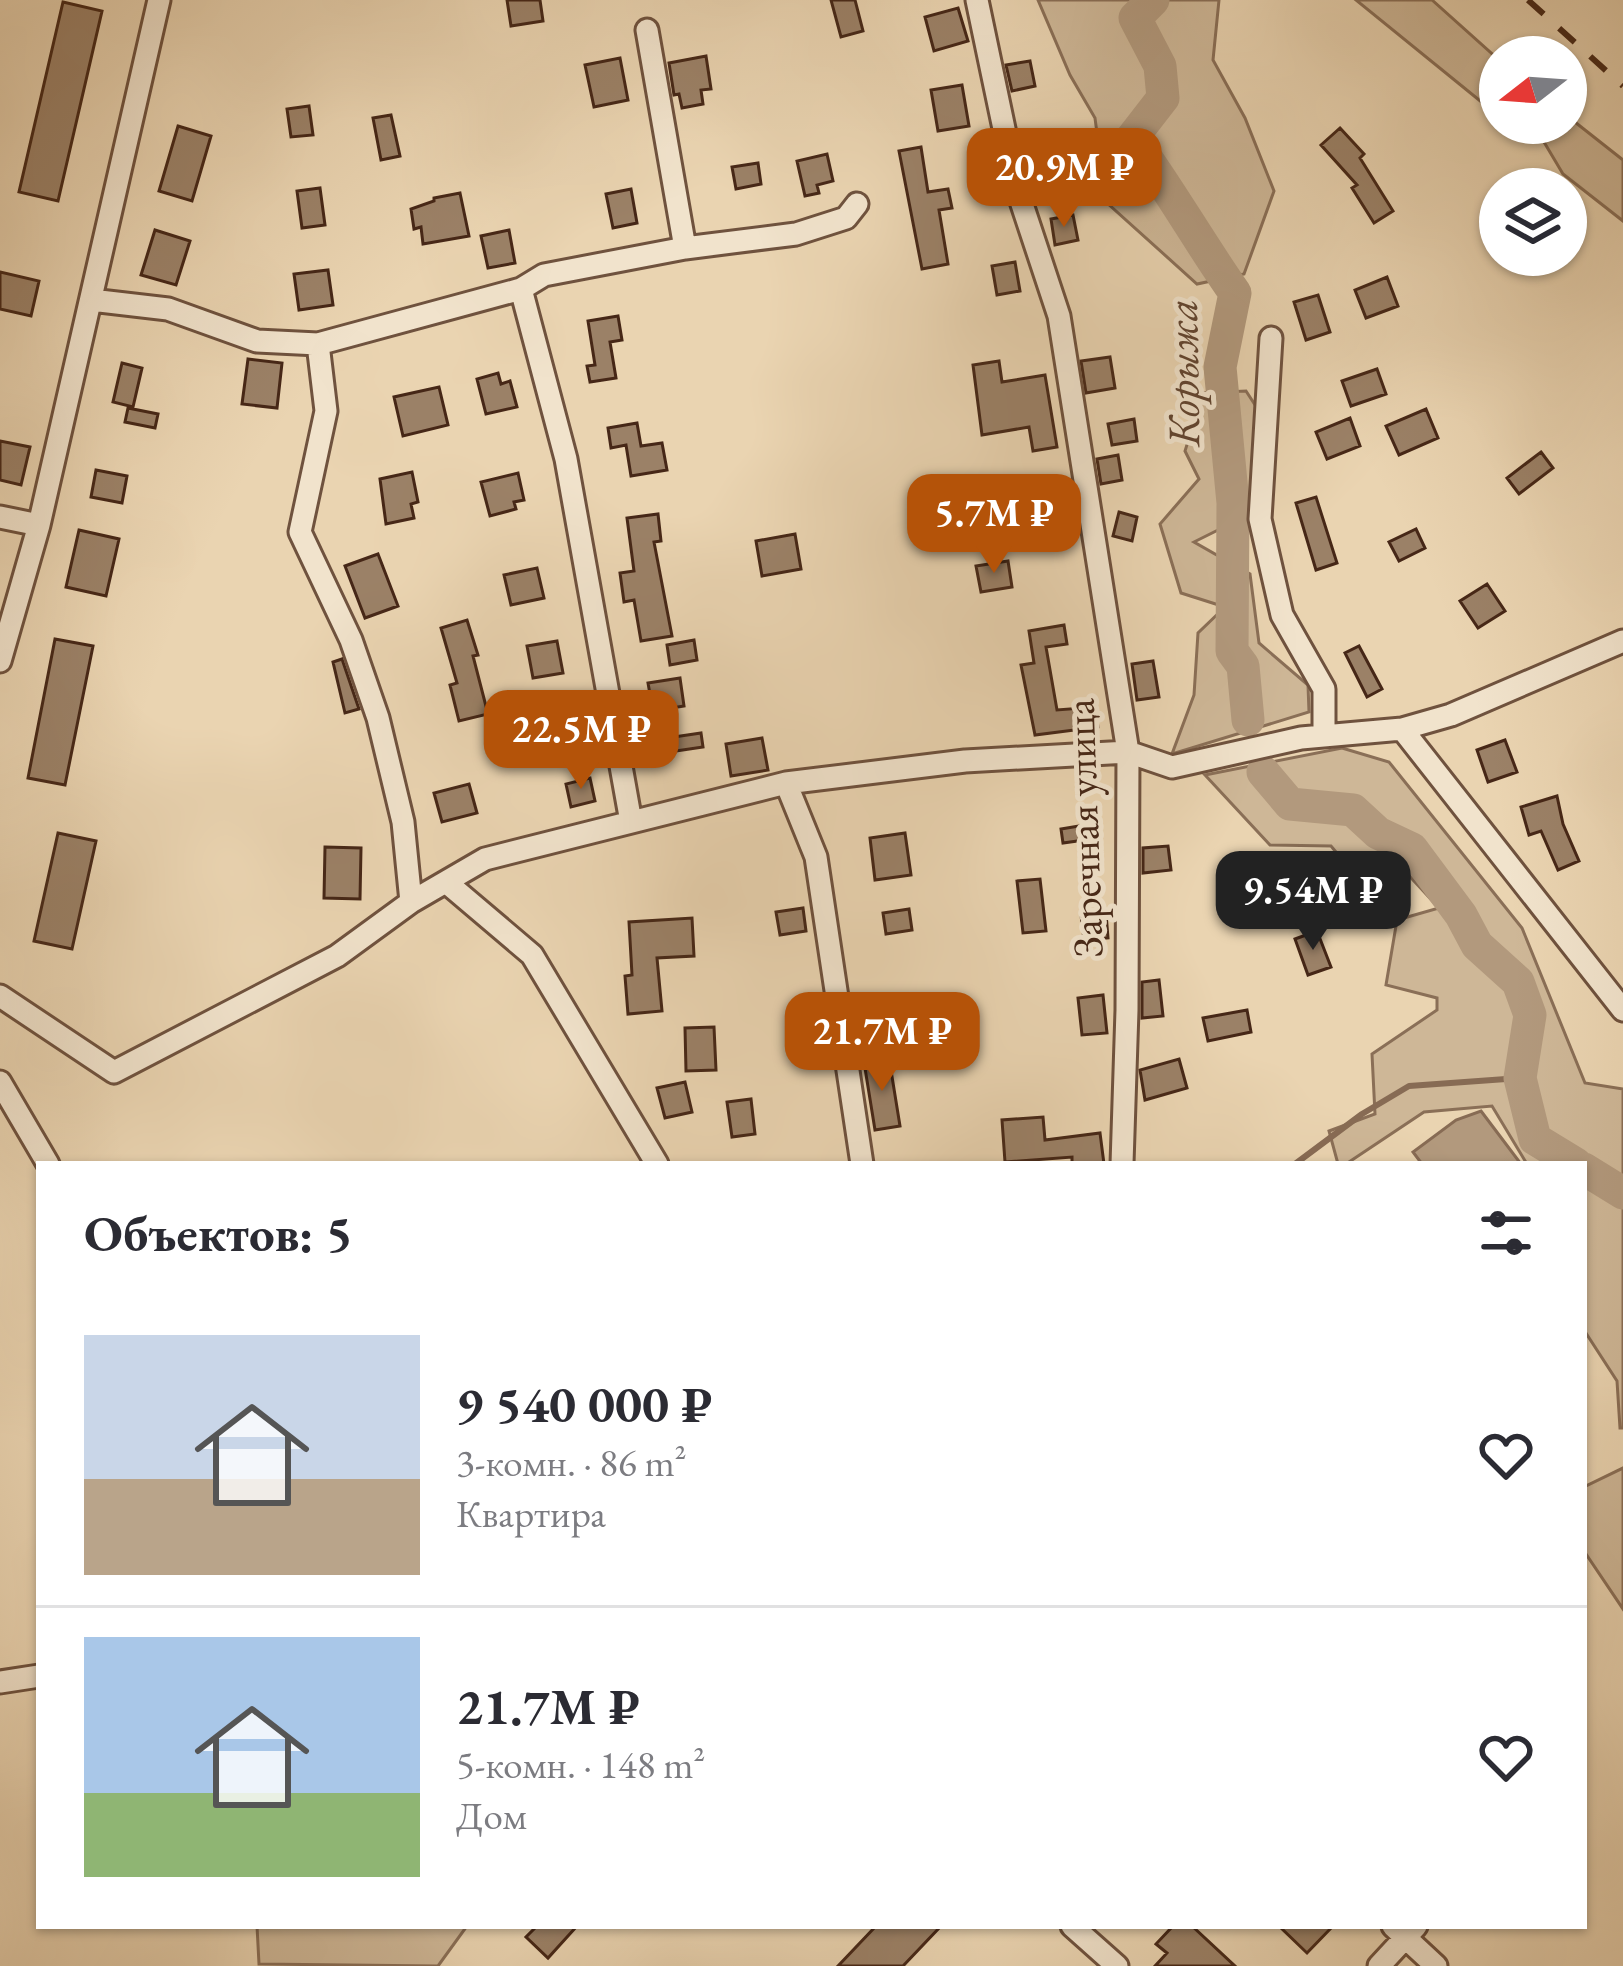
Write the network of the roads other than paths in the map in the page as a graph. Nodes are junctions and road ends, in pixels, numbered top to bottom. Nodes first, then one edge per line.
1 (160, 0) edge
2 (977, 0) edge
3 (647, 30) dead end
4 (857, 204) dead end
5 (685, 248) junction
6 (521, 289) junction
7 (92, 300) junction
8 (1271, 338) dead end
9 (318, 344) junction
10 (0, 517) edge
11 (39, 525) junction
12 (1623, 641) edge
13 (0, 661) edge
14 (1402, 729) junction
15 (1324, 736) junction
16 (1129, 752) junction
17 (786, 784) junction
18 (631, 822) junction
19 (446, 882) junction
20 (411, 902) junction
21 (0, 996) edge
22 (1623, 1010) edge
23 (0, 1082) edge
24 (46, 1161) edge
25 (655, 1161) edge
26 (862, 1161) edge
27 (1121, 1161) edge
28 (36, 1676) edge
29 (0, 1682) edge
30 (1075, 1929) edge
31 (1405, 1930) edge
32 (1117, 1966) edge
33 (1378, 1966) edge
34 (1436, 1966) edge

1 - 7 street
2 - 16 street, Заречная улица
3 - 5 street
4 - 5 street
5 - 6 street
6 - 9 street
6 - 18 street
7 - 9 street
7 - 11 street
8 - 15 street
9 - 20 street
10 - 11 street
11 - 13 street
12 - 14 street
14 - 15 street
14 - 22 street
15 - 16 street
16 - 17 street
16 - 27 street, Заречная улица
17 - 18 street
17 - 26 street
18 - 19 street
19 - 20 street
19 - 25 street
20 - 21 street
23 - 24 street
28 - 29 street
30 - 32 street
31 - 33 street
31 - 34 street

